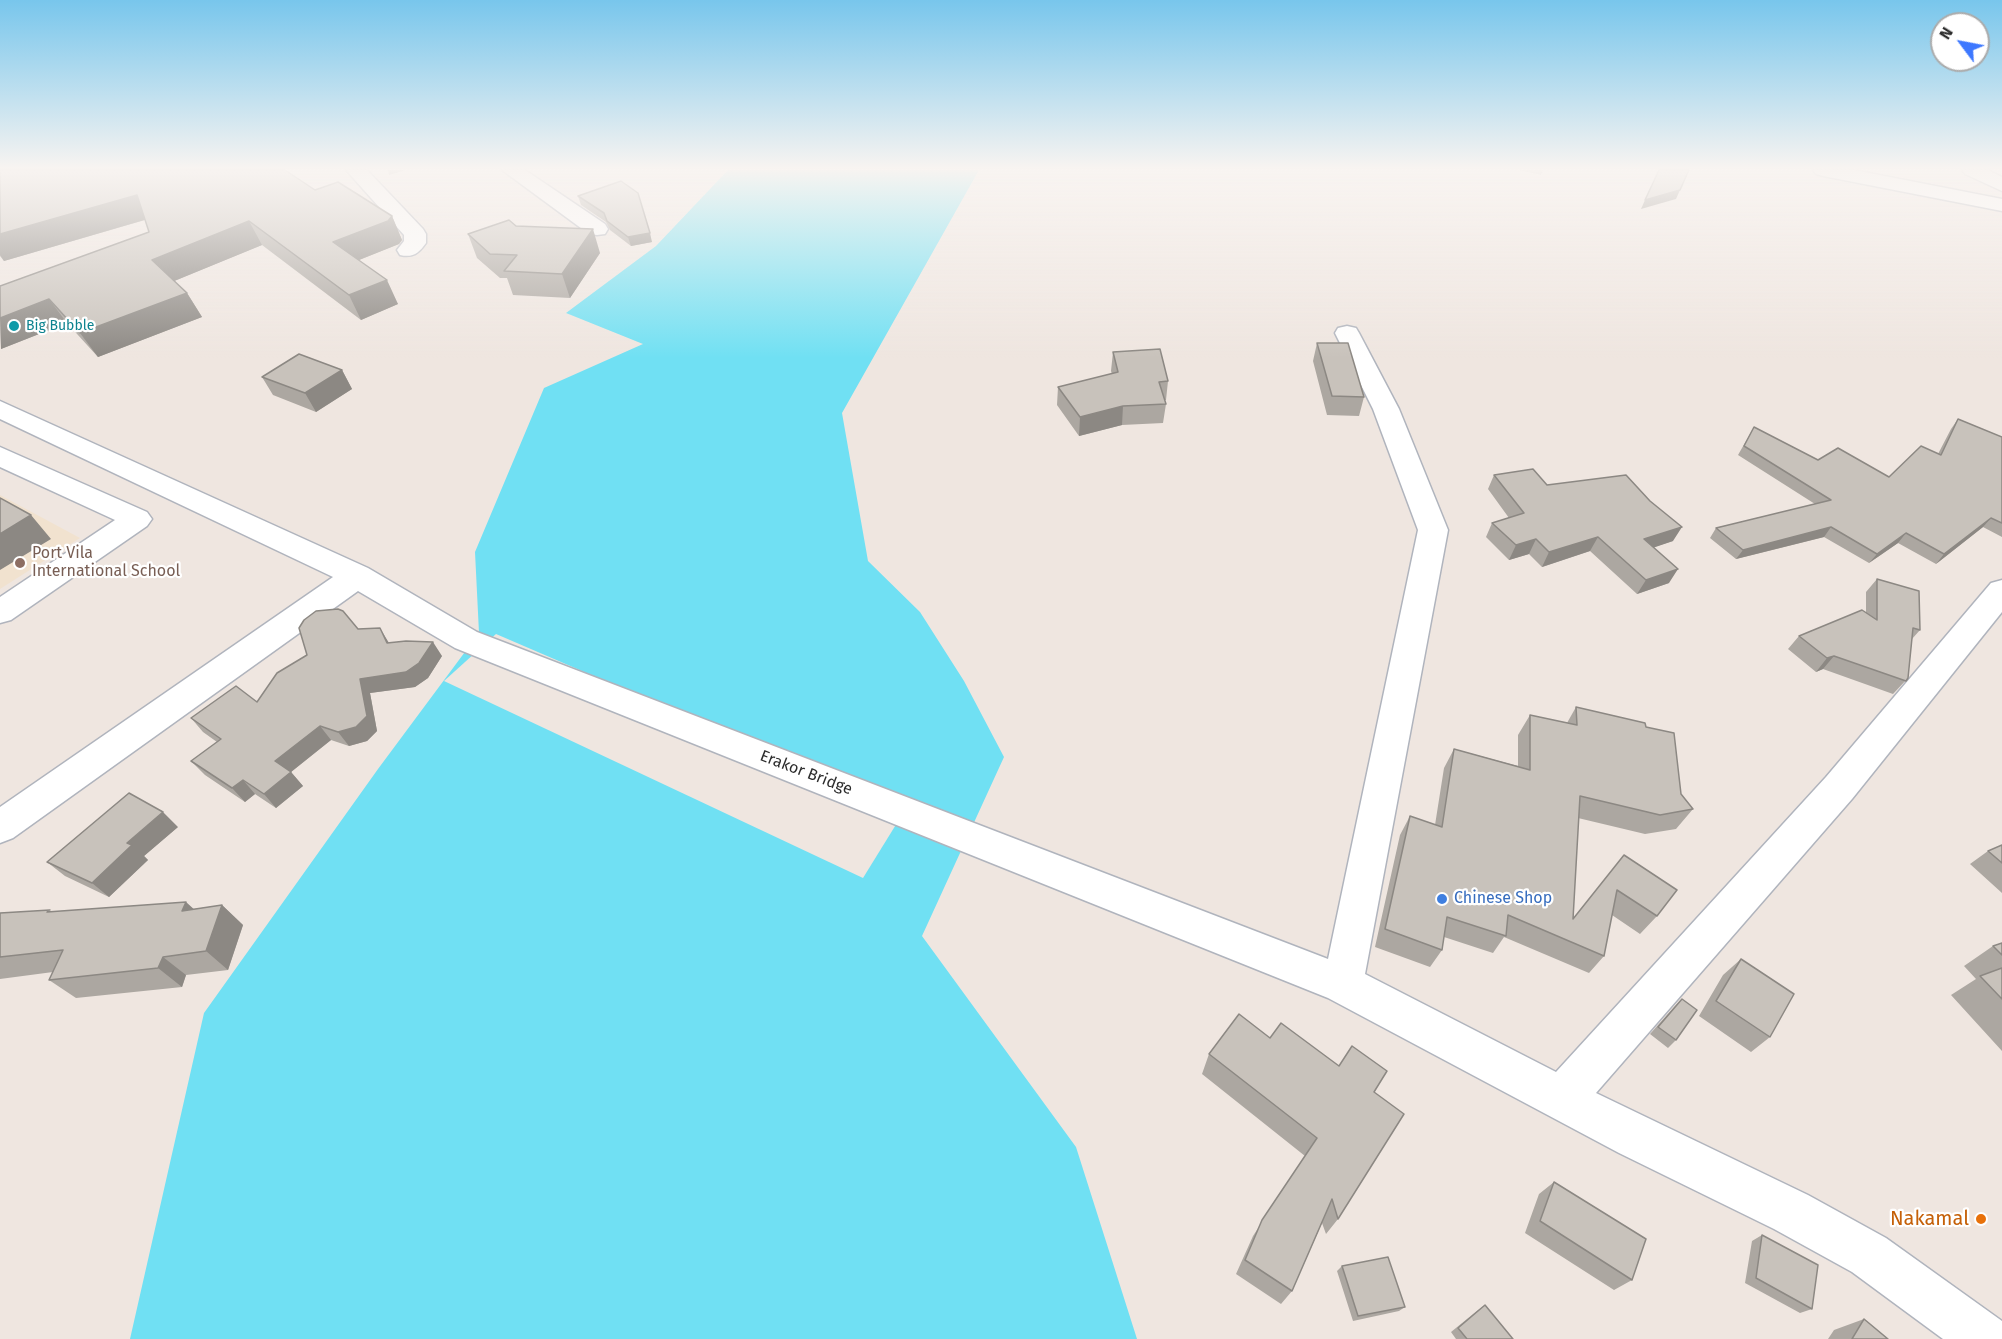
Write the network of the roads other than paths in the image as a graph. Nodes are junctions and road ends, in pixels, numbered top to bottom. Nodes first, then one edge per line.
1 (414, 232) edge
2 (408, 250) dead end
3 (1347, 333) dead end
4 (8, 421) edge
5 (68, 441) junction
6 (0, 456) edge
7 (35, 471) junction
8 (158, 483) junction
9 (113, 507) junction
10 (357, 576) junction
11 (2002, 591) edge
12 (0, 612) edge
13 (0, 827) edge
14 (1343, 984) junction
15 (1561, 1099) junction
16 (1985, 1339) edge

1 - 2 street
3 - 14 street
4 - 5 street, Erakor Bridge
5 - 7 street
5 - 8 street, Erakor Bridge
6 - 7 street
7 - 9 street
8 - 9 street
8 - 10 street, Erakor Bridge
9 - 12 street
10 - 13 street
10 - 14 street, Erakor Bridge
11 - 15 street
14 - 15 street, Erakor Bridge
15 - 16 street, Erakor Bridge

